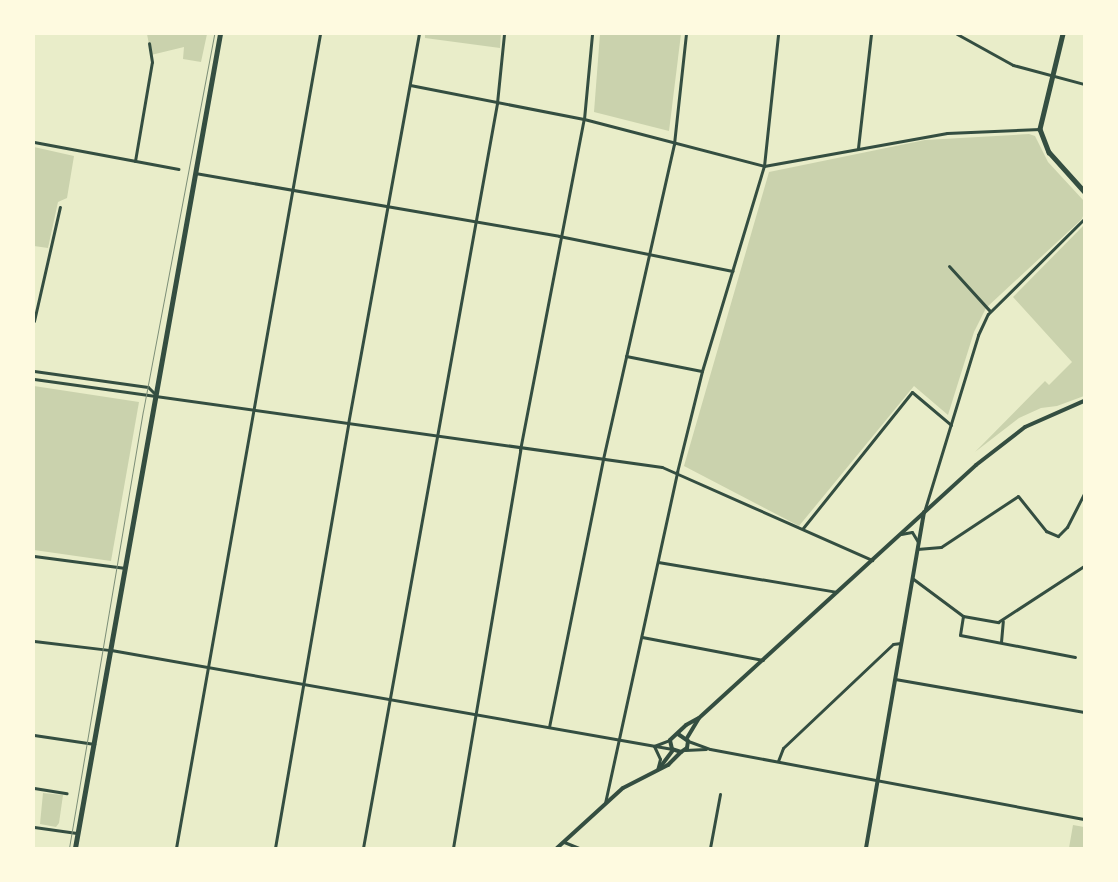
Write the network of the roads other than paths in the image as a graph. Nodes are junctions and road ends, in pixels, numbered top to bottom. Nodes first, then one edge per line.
1 (220, 34) edge
2 (320, 34) edge
3 (419, 34) edge
4 (504, 34) edge
5 (592, 34) edge
6 (686, 34) edge
7 (778, 34) edge
8 (871, 34) edge
9 (957, 34) edge
10 (1063, 34) edge
11 (149, 43) dead end
12 (1052, 77) junction
13 (1084, 84) edge
14 (410, 85) junction
15 (497, 103) junction
16 (584, 119) junction
17 (1040, 129) junction
18 (34, 142) edge
19 (674, 144) junction
20 (858, 148) junction
21 (135, 161) junction
22 (764, 166) junction
23 (178, 169) dead end
24 (195, 173) junction
25 (293, 190) junction
26 (1084, 191) edge
27 (60, 207) dead end
28 (389, 209) junction
29 (1084, 219) edge
30 (475, 224) junction
31 (559, 236) junction
32 (648, 255) junction
33 (949, 266) dead end
34 (733, 272) junction
35 (990, 311) junction
36 (34, 322) edge
37 (626, 356) junction
38 (34, 371) edge
39 (702, 371) junction
40 (34, 379) edge
41 (109, 382) junction
42 (108, 389) junction
43 (156, 395) junction
44 (1084, 401) edge
45 (251, 411) junction
46 (348, 424) junction
47 (951, 425) junction
48 (435, 437) junction
49 (520, 450) junction
50 (603, 458) junction
51 (677, 472) junction
52 (1084, 493) edge
53 (924, 512) junction
54 (802, 528) junction
55 (900, 534) junction
56 (918, 543) junction
57 (918, 549) junction
58 (34, 556) edge
59 (872, 560) junction
60 (658, 562) junction
61 (1084, 566) edge
62 (125, 568) junction
63 (912, 577) junction
64 (836, 592) junction
65 (963, 616) junction
66 (1003, 621) junction
67 (642, 637) junction
68 (34, 641) edge
69 (1001, 642) junction
70 (901, 643) junction
71 (111, 651) junction
72 (1075, 657) dead end
73 (763, 660) junction
74 (207, 666) junction
75 (895, 679) junction
76 (305, 684) junction
77 (389, 700) junction
78 (1084, 712) edge
79 (476, 714) junction
80 (699, 718) junction
81 (549, 727) junction
82 (34, 734) edge
83 (678, 734) junction
84 (620, 739) junction
85 (670, 740) junction
86 (687, 740) junction
87 (95, 744) junction
88 (653, 746) junction
89 (710, 748) junction
90 (672, 749) junction
91 (683, 751) junction
92 (778, 761) junction
93 (656, 770) junction
94 (879, 780) junction
95 (34, 788) edge
96 (67, 793) dead end
97 (720, 794) dead end
98 (606, 803) junction
99 (1084, 818) edge
100 (34, 827) edge
101 (78, 833) junction
102 (564, 842) junction
103 (75, 848) edge
104 (176, 848) edge
105 (276, 848) edge
106 (363, 848) edge
107 (453, 848) edge
108 (557, 848) edge
109 (579, 848) edge
110 (710, 848) edge
111 (866, 848) edge

1 - 24 main road
2 - 25 street
3 - 14 street
4 - 15 street
5 - 16 street
6 - 19 street
7 - 22 street
8 - 20 street
9 - 12 street
10 - 12 main road
11 - 21 street
12 - 13 street
12 - 17 main road
14 - 15 street
14 - 28 street
15 - 16 street
15 - 30 street
16 - 19 street
16 - 31 street
17 - 20 street
17 - 26 main road
18 - 21 street
19 - 22 street
19 - 32 street
20 - 22 street
21 - 23 street
22 - 34 street
24 - 25 street
24 - 43 main road
25 - 28 street
25 - 45 street
27 - 36 street
28 - 30 street
28 - 46 street
29 - 35 street
30 - 31 street
30 - 48 street
31 - 32 street
31 - 49 street
32 - 34 street
32 - 37 street
33 - 35 street
34 - 39 street
35 - 47 street
37 - 39 street
37 - 50 street
38 - 41 street
39 - 51 street
40 - 42 street
41 - 42 street
41 - 43 street
42 - 43 street
43 - 45 street
43 - 62 main road
44 - 53 street
45 - 46 street
45 - 74 street
46 - 48 street
46 - 76 street
47 - 53 street
47 - 54 street
48 - 49 street
48 - 77 street
49 - 50 street
49 - 79 street
50 - 51 street
50 - 81 street
51 - 54 street
51 - 60 street
52 - 57 street
53 - 55 street
53 - 56 street
54 - 59 street
55 - 56 street
55 - 59 street
56 - 57 street
57 - 63 street
58 - 62 street
59 - 64 street
60 - 64 street
60 - 67 street
61 - 66 street
62 - 71 main road
63 - 65 street
63 - 70 street
64 - 73 street
65 - 66 street
65 - 69 street
66 - 69 street
67 - 73 street
67 - 84 street
68 - 71 street
69 - 72 street
70 - 75 street
70 - 92 street
71 - 74 street
71 - 87 main road
73 - 80 street
74 - 76 street
74 - 104 street
75 - 78 street
75 - 94 street
76 - 77 street
76 - 105 street
77 - 79 street
77 - 106 street
79 - 81 street
79 - 107 street
80 - 83 street
80 - 86 street
81 - 84 street
82 - 87 street
83 - 85 street
83 - 86 street
84 - 88 street
84 - 98 street
85 - 88 street
85 - 90 street
86 - 89 street
86 - 91 street
87 - 101 main road
88 - 90 street
88 - 93 street
89 - 91 street
89 - 92 street
90 - 91 street
90 - 93 street
91 - 93 street
92 - 94 street
93 - 98 street
94 - 99 street
94 - 111 street
95 - 96 street
97 - 110 street
98 - 102 street
100 - 101 street
101 - 103 main road
102 - 108 street
102 - 109 street

